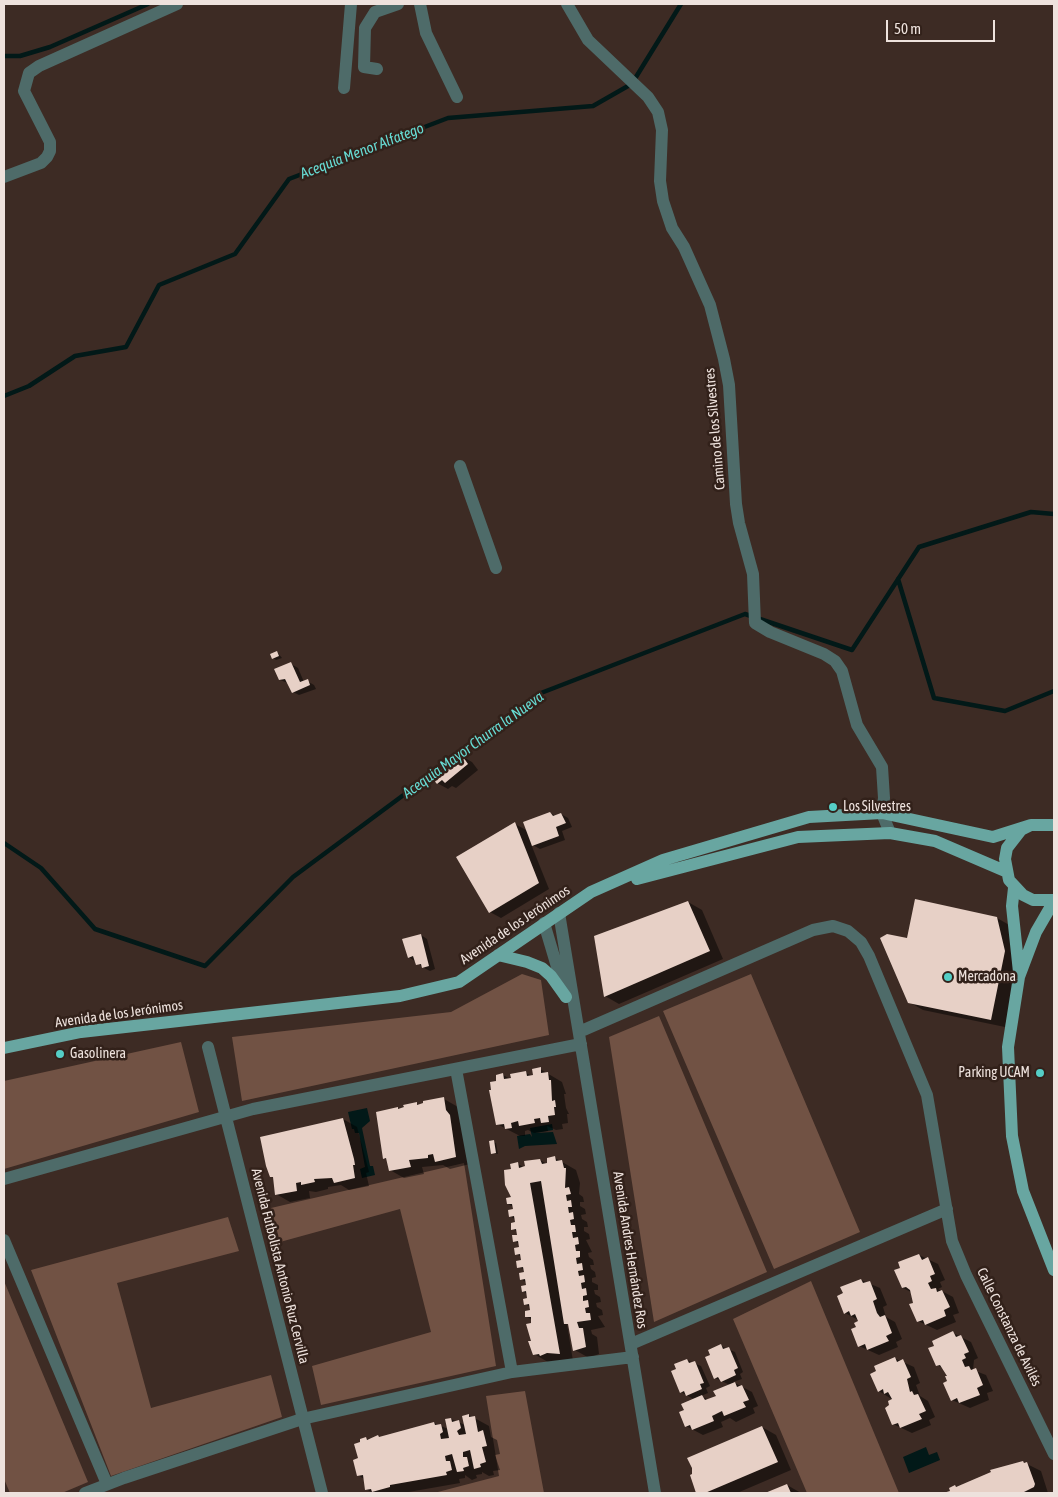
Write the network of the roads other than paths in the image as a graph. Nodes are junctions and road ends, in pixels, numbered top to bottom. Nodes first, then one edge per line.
1 (176, 4) edge
2 (351, 4) edge
3 (398, 4) edge
4 (420, 4) edge
5 (567, 4) edge
6 (377, 69) dead end
7 (344, 88) dead end
8 (457, 97) dead end
9 (4, 177) edge
10 (460, 466) dead end
11 (496, 568) dead end
12 (882, 813) junction
13 (1031, 825) junction
14 (1054, 825) edge
15 (890, 833) junction
16 (1005, 871) junction
17 (603, 887) junction
18 (1014, 888) junction
19 (1054, 900) edge
20 (559, 913) junction
21 (544, 923) junction
22 (498, 955) junction
23 (1019, 977) junction
24 (566, 997) junction
25 (576, 1011) junction
26 (580, 1038) junction
27 (208, 1047) dead end
28 (4, 1048) edge
29 (456, 1069) junction
30 (227, 1116) junction
31 (4, 1179) edge
32 (947, 1208) junction
33 (4, 1240) edge
34 (1054, 1270) edge
35 (632, 1350) junction
36 (512, 1372) junction
37 (302, 1419) junction
38 (1054, 1454) edge
39 (107, 1484) junction
40 (85, 1493) edge
41 (322, 1493) edge
42 (656, 1493) edge

1 - 9 street
2 - 7 street
3 - 6 street
4 - 8 street
5 - 12 street, Camino de los Silvestres
10 - 11 street
12 - 13 main road, Avenida de los Jerónimos
12 - 15 street, Camino de los Silvestres
12 - 17 main road, Avenida de los Jerónimos
13 - 14 main road, Avenida de los Jerónimos
13 - 16 main road
15 - 16 main road
15 - 17 main road
16 - 18 main road
17 - 20 main road, Avenida de los Jerónimos
18 - 19 main road
18 - 23 main road
19 - 23 main road
20 - 21 main road, Avenida de los Jerónimos
20 - 25 street, Avenida Andres Hernández Ros
21 - 22 main road, Avenida de los Jerónimos
21 - 24 street, Avenida Andres Hernández Ros
22 - 24 main road
22 - 28 main road, Avenida de los Jerónimos
23 - 34 main road
24 - 25 street, Avenida Andres Hernández Ros
25 - 26 street, Avenida Andres Hernández Ros
26 - 29 street, Calle Constanza de Avilés
26 - 32 street, Calle Constanza de Avilés
26 - 35 street, Avenida Andres Hernández Ros
27 - 30 street, Avenida Futbolista Antonio Ruz Cervilla
29 - 30 street, Calle Constanza de Avilés
29 - 36 street
30 - 31 street, Calle Constanza de Avilés
30 - 37 street, Avenida Futbolista Antonio Ruz Cervilla
32 - 35 street
32 - 38 street, Calle Constanza de Avilés
33 - 39 street
35 - 36 street
35 - 42 street, Avenida Andres Hernández Ros
36 - 37 street
37 - 39 street
37 - 41 street, Avenida Futbolista Antonio Ruz Cervilla
39 - 40 street

